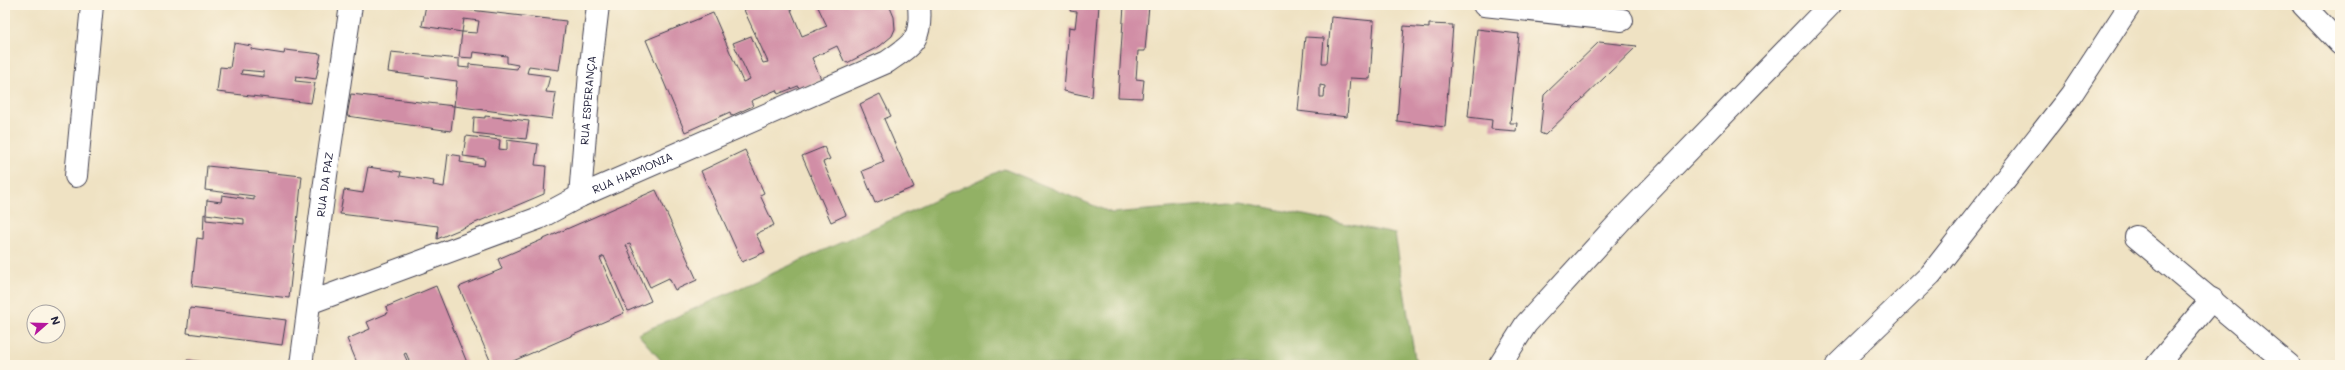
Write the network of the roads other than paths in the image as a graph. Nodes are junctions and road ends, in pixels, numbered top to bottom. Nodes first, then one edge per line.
1 (92, 5) edge
2 (351, 5) edge
3 (598, 5) edge
4 (919, 5) edge
5 (1484, 5) edge
6 (1830, 5) edge
7 (2130, 5) edge
8 (2303, 5) edge
9 (1622, 20) dead end
10 (2340, 44) edge
11 (76, 176) dead end
12 (580, 196) junction
13 (2136, 237) dead end
14 (2212, 299) junction
15 (309, 303) junction
16 (301, 365) edge
17 (1500, 365) edge
18 (1837, 365) edge
19 (2157, 365) edge
20 (2289, 365) edge

1 - 11 street
2 - 15 street, RUA DA PAZ
3 - 12 street, RUA ESPERANÇA
4 - 12 street, RUA HARMONIA
5 - 9 street
6 - 17 street
7 - 18 street
8 - 10 street
12 - 15 street, RUA HARMONIA
13 - 14 street
14 - 19 street
14 - 20 street
15 - 16 street, RUA DA PAZ

